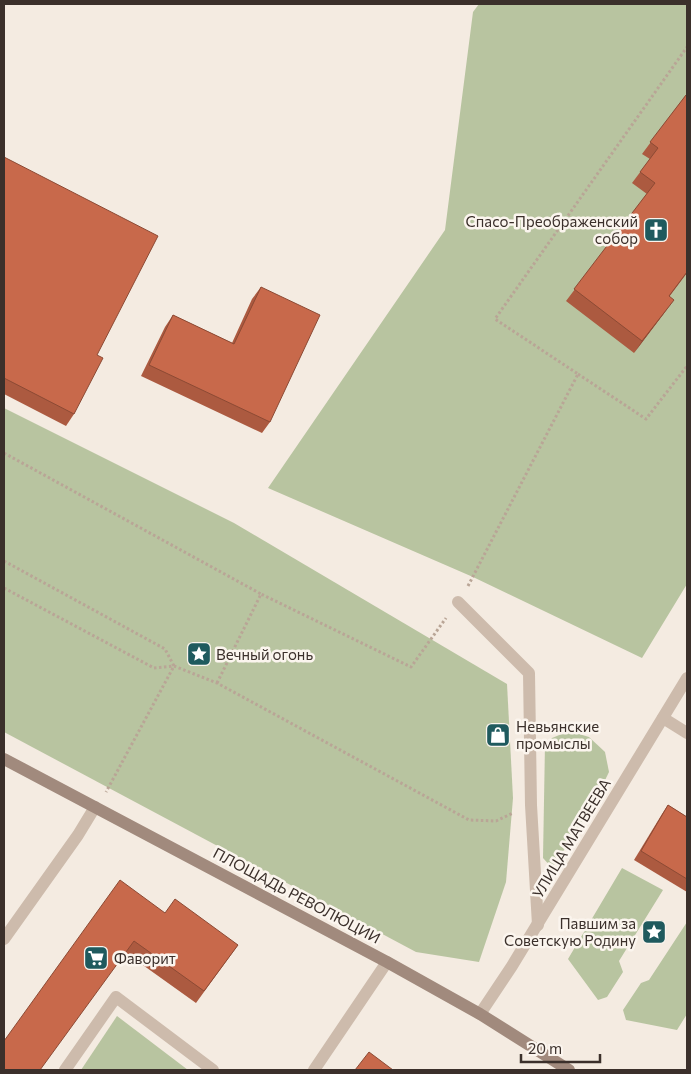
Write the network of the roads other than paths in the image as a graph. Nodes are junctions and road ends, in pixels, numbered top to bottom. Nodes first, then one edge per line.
1 (458, 602) road end
2 (687, 678) edge
3 (663, 718) junction
4 (687, 732) edge
5 (4, 759) edge
6 (95, 806) junction
7 (538, 925) junction
8 (4, 939) edge
9 (387, 962) junction
10 (480, 1014) junction
11 (562, 1068) edge
12 (64, 1070) edge
13 (213, 1070) edge
14 (314, 1070) edge

1 - 7 street
2 - 3 street, УЛИЦА МАТВЕЕВА
3 - 4 street
3 - 7 street, УЛИЦА МАТВЕЕВА
5 - 6 street, ПЛОЩАДЬ РЕВОЛЮЦИИ
6 - 8 street
6 - 9 street, ПЛОЩАДЬ РЕВОЛЮЦИИ
7 - 10 street, УЛИЦА МАТВЕЕВА
9 - 10 street, ПЛОЩАДЬ РЕВОЛЮЦИИ
9 - 14 street
10 - 11 street, ПЛОЩАДЬ РЕВОЛЮЦИИ
12 - 13 street

